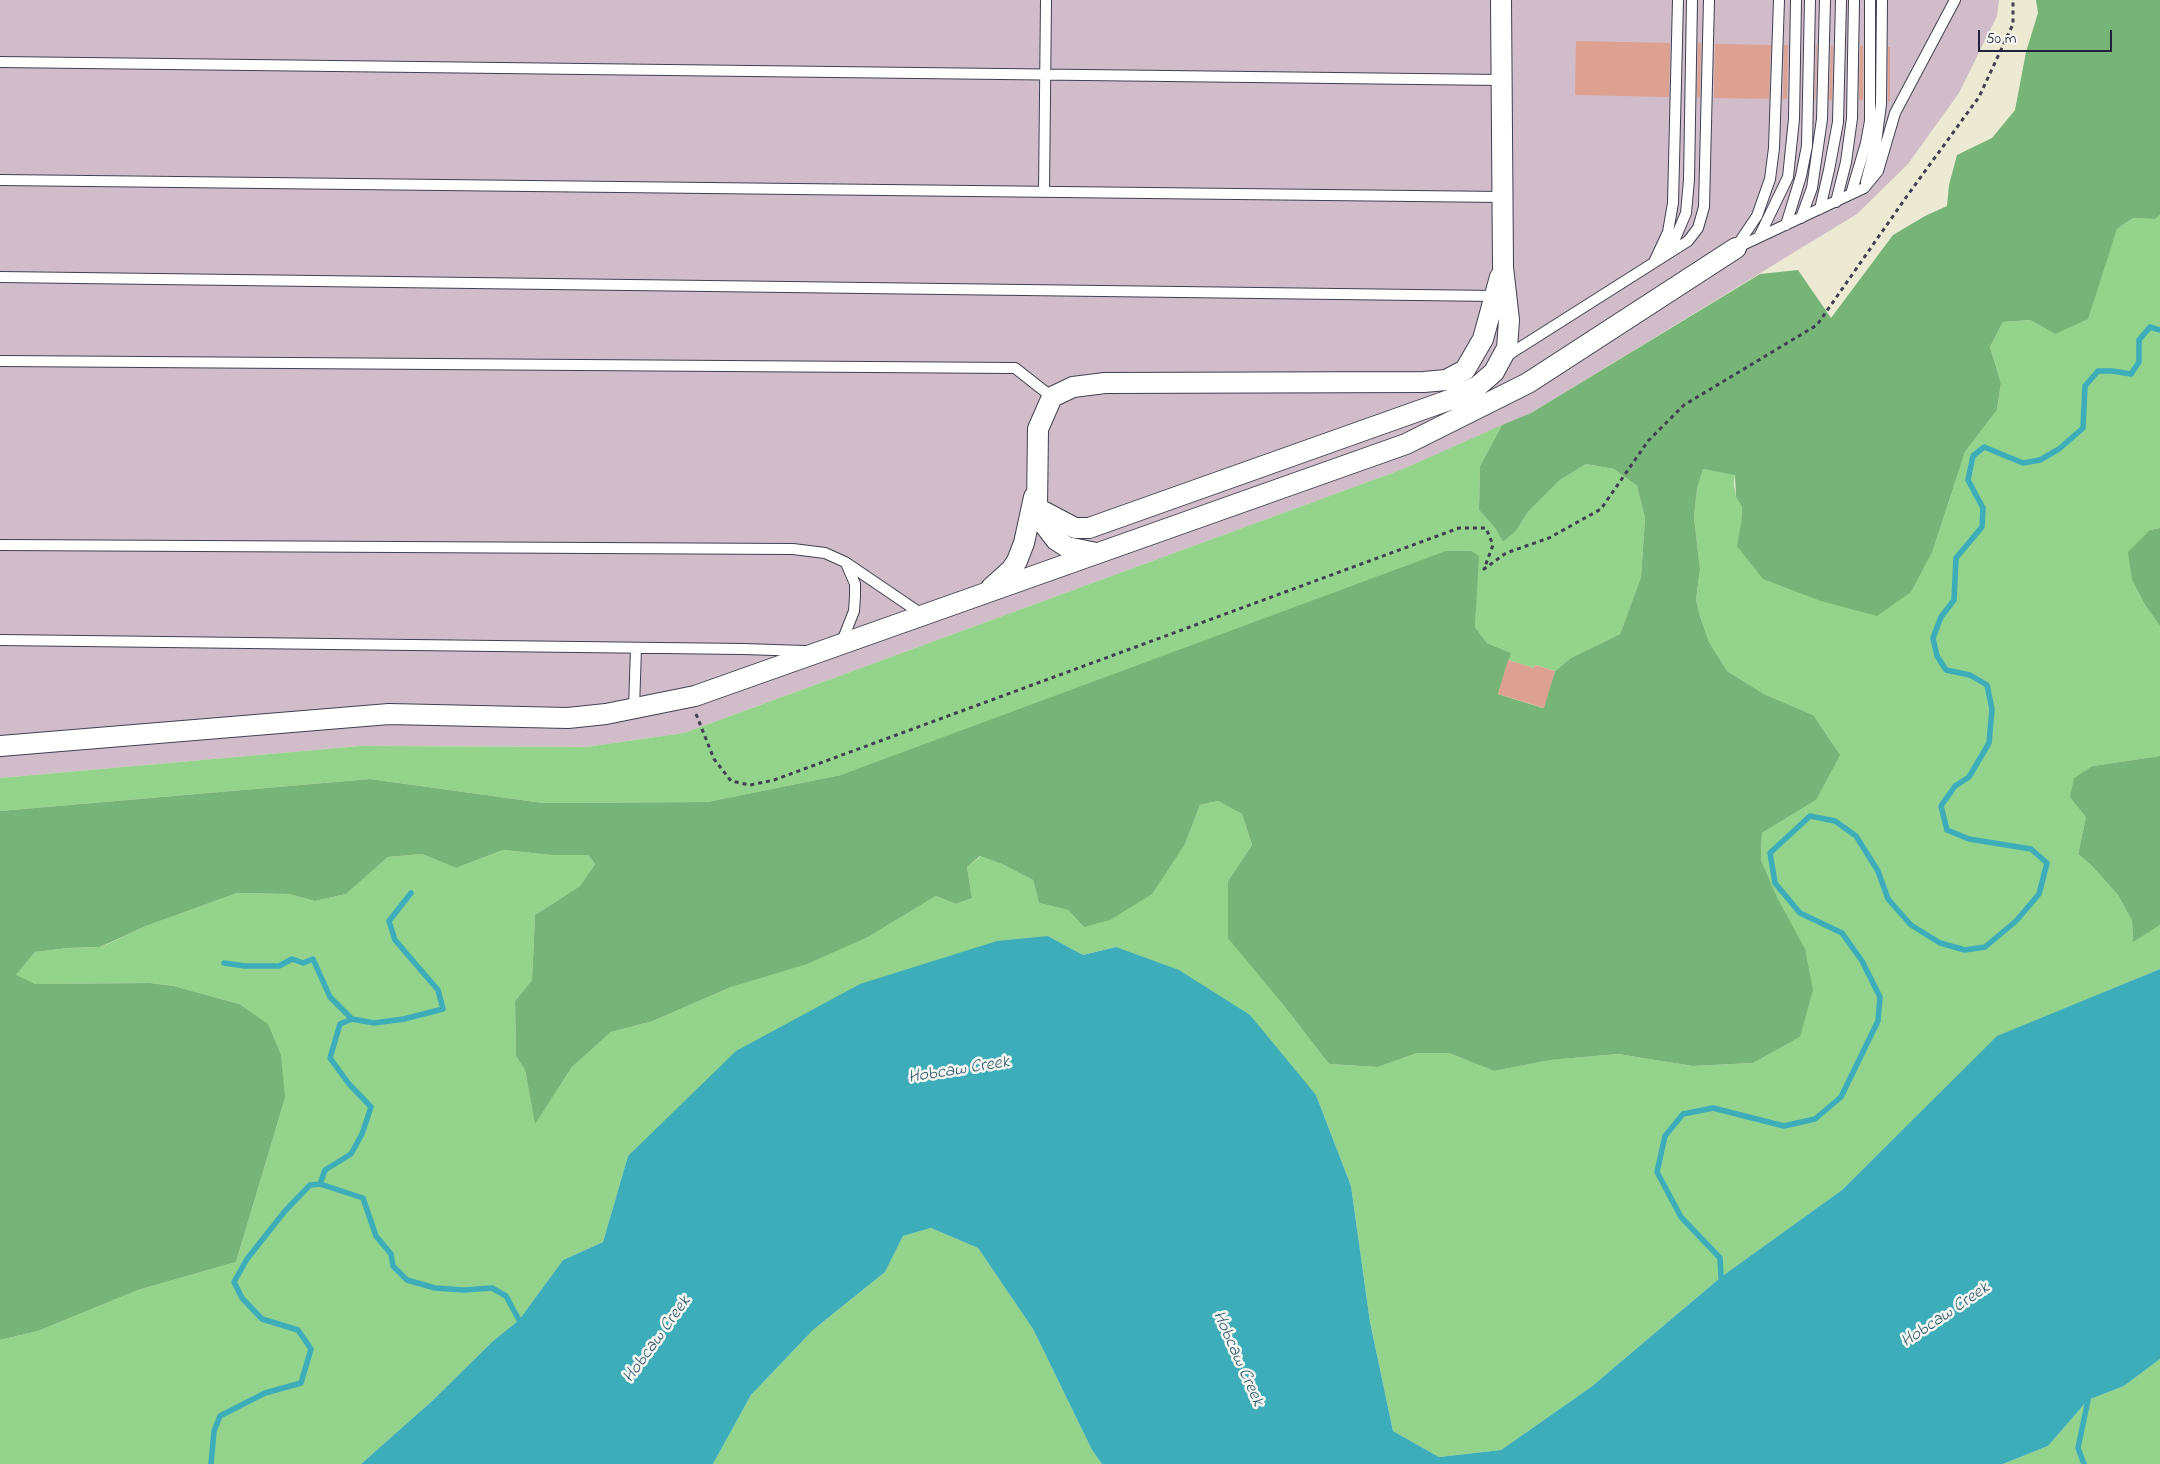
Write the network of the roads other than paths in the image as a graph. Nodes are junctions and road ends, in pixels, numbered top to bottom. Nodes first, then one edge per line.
1 (1046, 0) edge
2 (1501, 0) edge
3 (1678, 0) edge
4 (1692, 0) edge
5 (1709, 0) edge
6 (1779, 0) edge
7 (1796, 0) edge
8 (1810, 0) edge
9 (1824, 0) edge
10 (1840, 0) edge
11 (1854, 0) edge
12 (1870, 0) edge
13 (1882, 0) edge
14 (1955, 0) edge
15 (0, 62) edge
16 (1045, 75) junction
17 (1501, 80) junction
18 (0, 180) edge
19 (1864, 188) junction
20 (1044, 192) junction
21 (1851, 194) junction
22 (1502, 197) junction
23 (1836, 202) junction
24 (1820, 209) junction
25 (1800, 218) junction
26 (1786, 225) junction
27 (1759, 237) junction
28 (1736, 248) junction
29 (1669, 253) junction
30 (1653, 263) junction
31 (1503, 268) junction
32 (0, 277) edge
33 (1495, 296) junction
34 (1500, 360) junction
35 (0, 361) edge
36 (1052, 396) junction
37 (1037, 482) junction
38 (1037, 508) junction
39 (0, 545) edge
40 (1097, 553) junction
41 (845, 562) junction
42 (986, 593) junction
43 (923, 615) junction
44 (0, 640) edge
45 (840, 644) junction
46 (636, 648) junction
47 (819, 652) junction
48 (634, 708) junction
49 (0, 746) edge

1 - 16 lane
2 - 17 street
3 - 30 lane
4 - 29 lane
5 - 29 lane
6 - 28 lane
7 - 27 lane
8 - 26 lane
9 - 25 lane
10 - 24 lane
11 - 23 lane
12 - 21 lane
13 - 19 lane
14 - 19 lane
15 - 16 lane
16 - 17 lane
16 - 20 lane
17 - 22 street
18 - 20 lane
19 - 21 lane
20 - 22 lane
21 - 23 lane
22 - 31 street
23 - 24 lane
24 - 25 lane
25 - 26 lane
26 - 27 lane
27 - 28 lane
28 - 40 street
29 - 30 lane
30 - 34 lane
31 - 33 street
31 - 34 street
32 - 33 lane
33 - 36 street
34 - 38 street
35 - 36 lane
36 - 37 street
37 - 38 street
37 - 42 street
38 - 40 street
39 - 41 lane
40 - 42 street
41 - 43 lane
41 - 45 lane
42 - 43 street
43 - 45 street
44 - 46 lane
45 - 47 street
46 - 47 lane
46 - 48 lane
47 - 48 street
48 - 49 street

